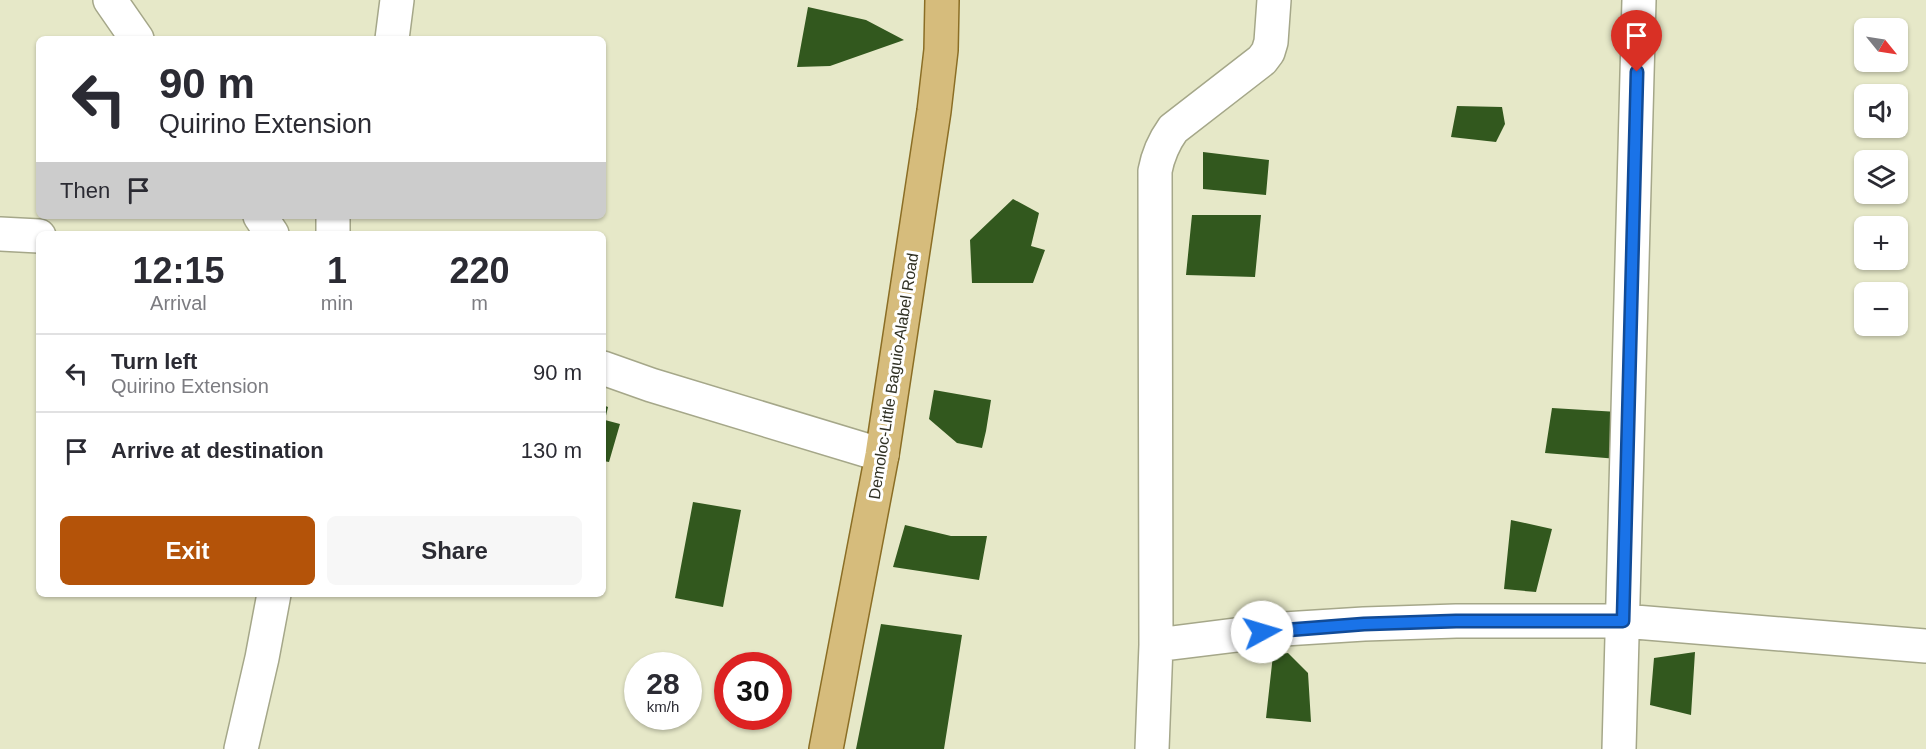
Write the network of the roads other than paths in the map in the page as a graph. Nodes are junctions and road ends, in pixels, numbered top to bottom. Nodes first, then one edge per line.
1 (110, 0) edge
2 (397, 0) edge
3 (942, 0) edge
4 (1274, 0) edge
5 (1639, 0) edge
6 (135, 36) edge
7 (392, 36) edge
8 (0, 234) edge
9 (36, 236) edge
10 (606, 369) edge
11 (882, 455) junction
12 (273, 597) edge
13 (1623, 621) junction
14 (1156, 645) junction
15 (1926, 646) edge
16 (241, 749) edge
17 (826, 749) edge
18 (1152, 749) edge
19 (1619, 749) edge

1 - 6 street
2 - 7 street
3 - 11 main road, Demoloc-Little Baguio-Alabel Road
4 - 14 street
5 - 13 street
8 - 9 street
10 - 11 street
11 - 17 main road, Demoloc-Little Baguio-Alabel Road
12 - 16 street
13 - 14 street
13 - 15 street
13 - 19 street
14 - 18 street

